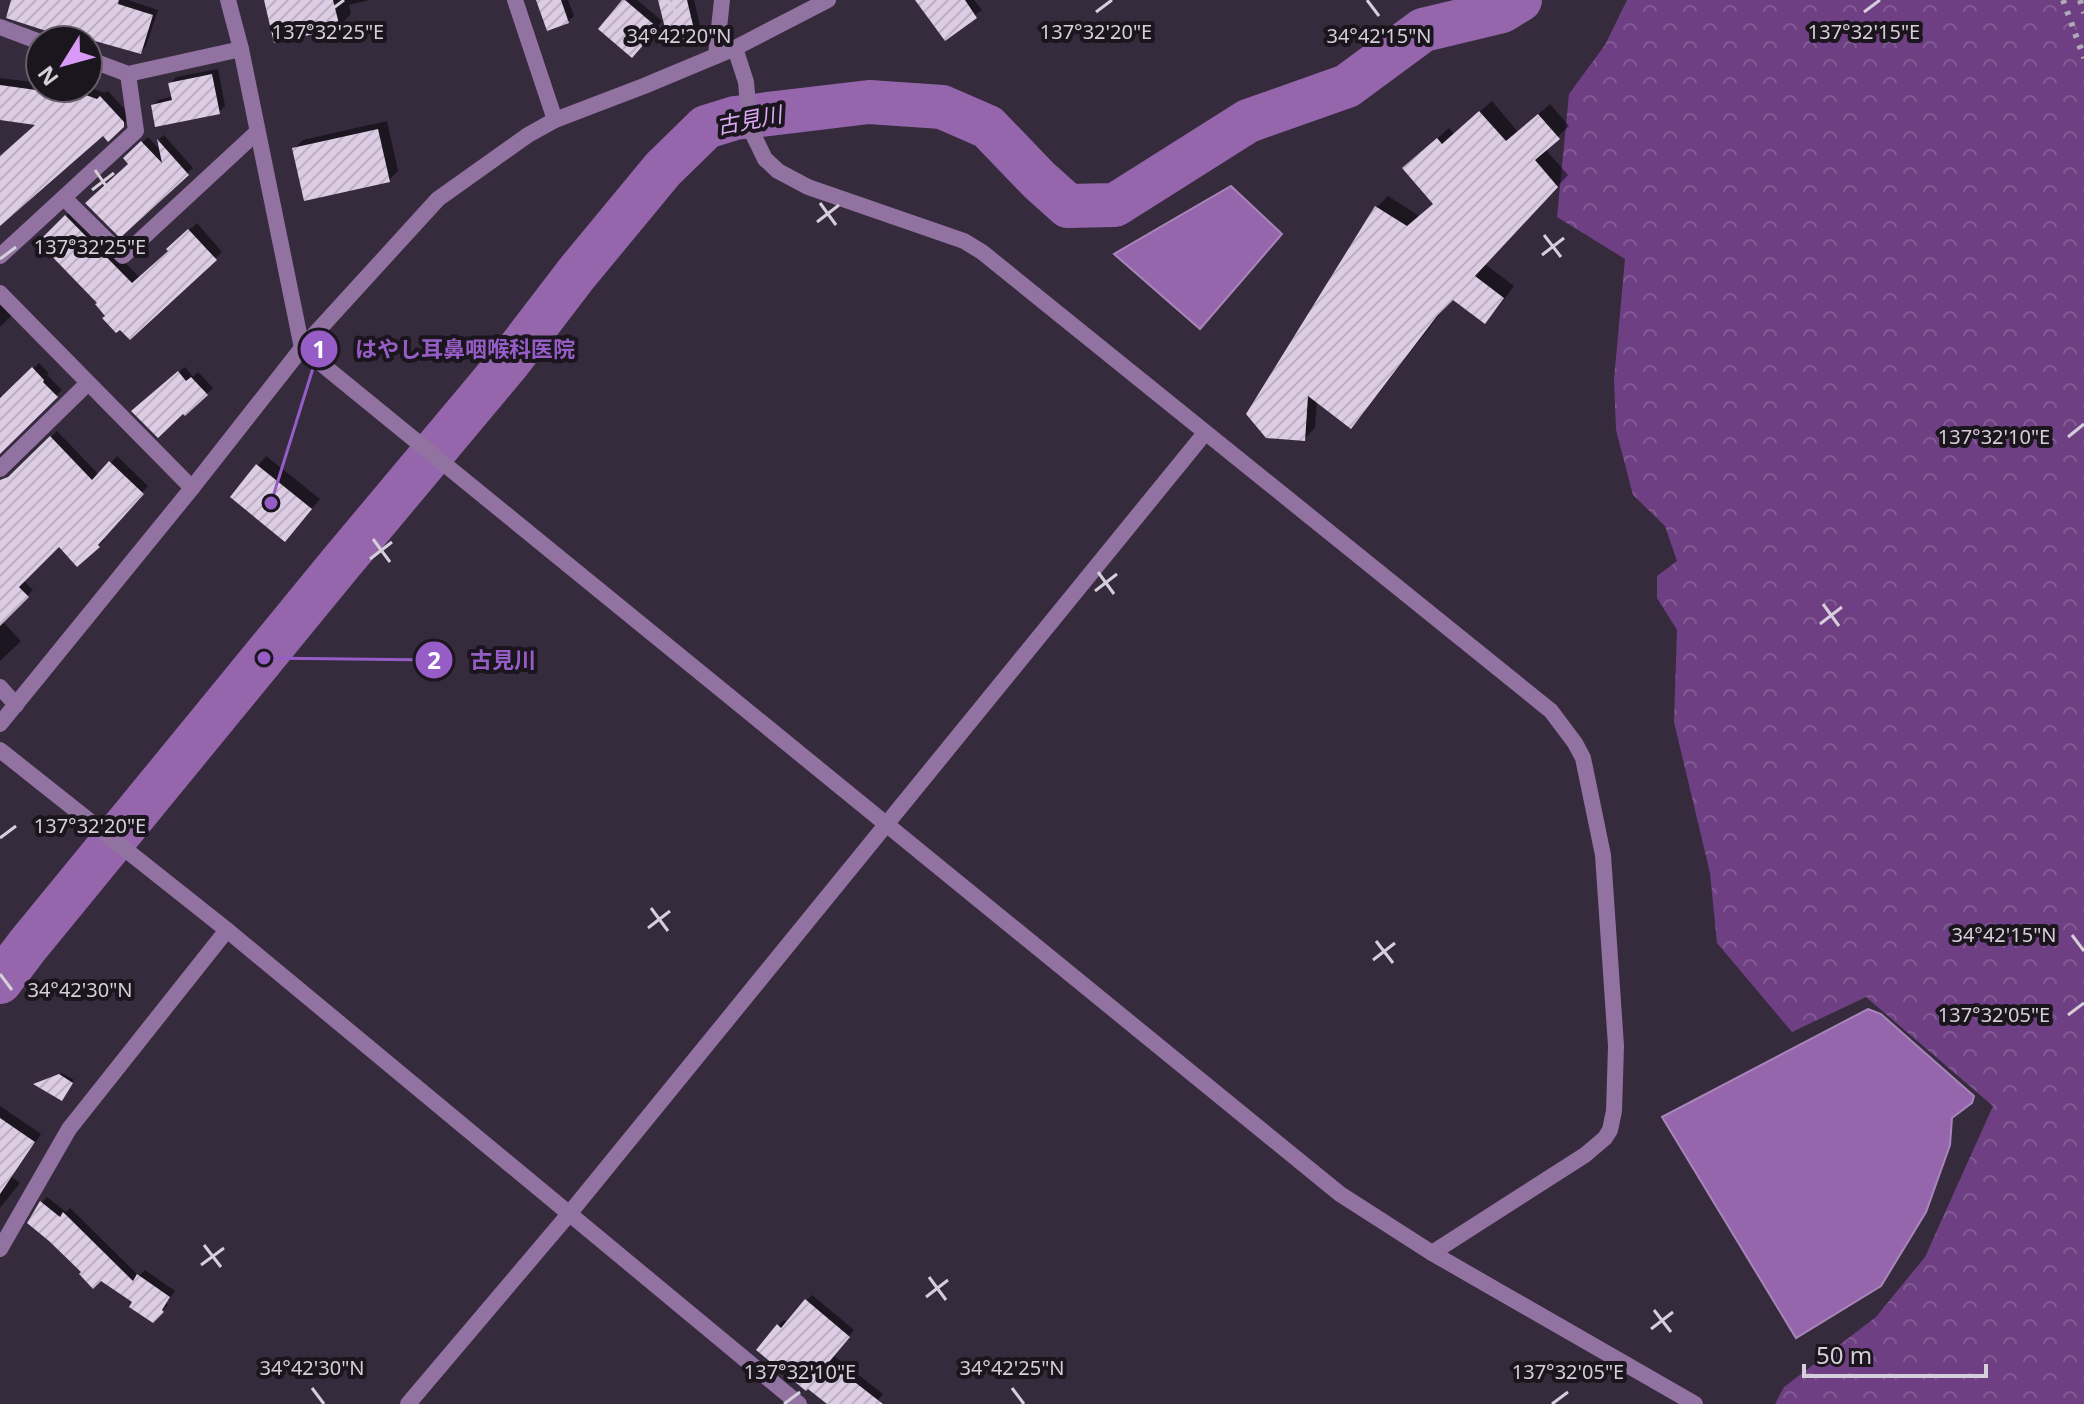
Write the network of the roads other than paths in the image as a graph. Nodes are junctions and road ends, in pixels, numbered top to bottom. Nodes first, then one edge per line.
1 (228, 0) edge
2 (515, 0) edge
3 (722, 0) edge
4 (828, 0) edge
5 (0, 27) edge
6 (24, 36) edge
7 (735, 48) junction
8 (241, 49) junction
9 (716, 56) junction
10 (104, 65) edge
11 (128, 74) junction
12 (555, 120) junction
13 (257, 132) junction
14 (64, 198) junction
15 (0, 256) edge
16 (0, 293) edge
17 (302, 348) junction
18 (88, 383) junction
19 (1205, 433) junction
20 (0, 469) edge
21 (192, 488) junction
22 (0, 687) edge
23 (16, 705) junction
24 (0, 724) edge
25 (0, 750) edge
26 (887, 826) junction
27 (227, 930) junction
28 (569, 1214) junction
29 (0, 1249) edge
30 (1432, 1253) junction
31 (408, 1404) edge
32 (799, 1404) edge
33 (1695, 1404) edge

1 - 8 street
2 - 12 street
3 - 9 street
4 - 7 street
5 - 6 street
7 - 9 street
7 - 19 street
8 - 11 street
8 - 13 street
9 - 12 street
10 - 11 street
11 - 14 street
12 - 17 street
13 - 14 street
13 - 17 street
14 - 15 street
16 - 18 street
17 - 21 street
17 - 26 street
18 - 20 street
18 - 21 street
19 - 26 street
19 - 30 street
21 - 23 street
22 - 23 street
23 - 24 street
25 - 27 street
26 - 28 street
26 - 30 street
27 - 28 street
27 - 29 street
28 - 31 street
28 - 32 street
30 - 33 street

